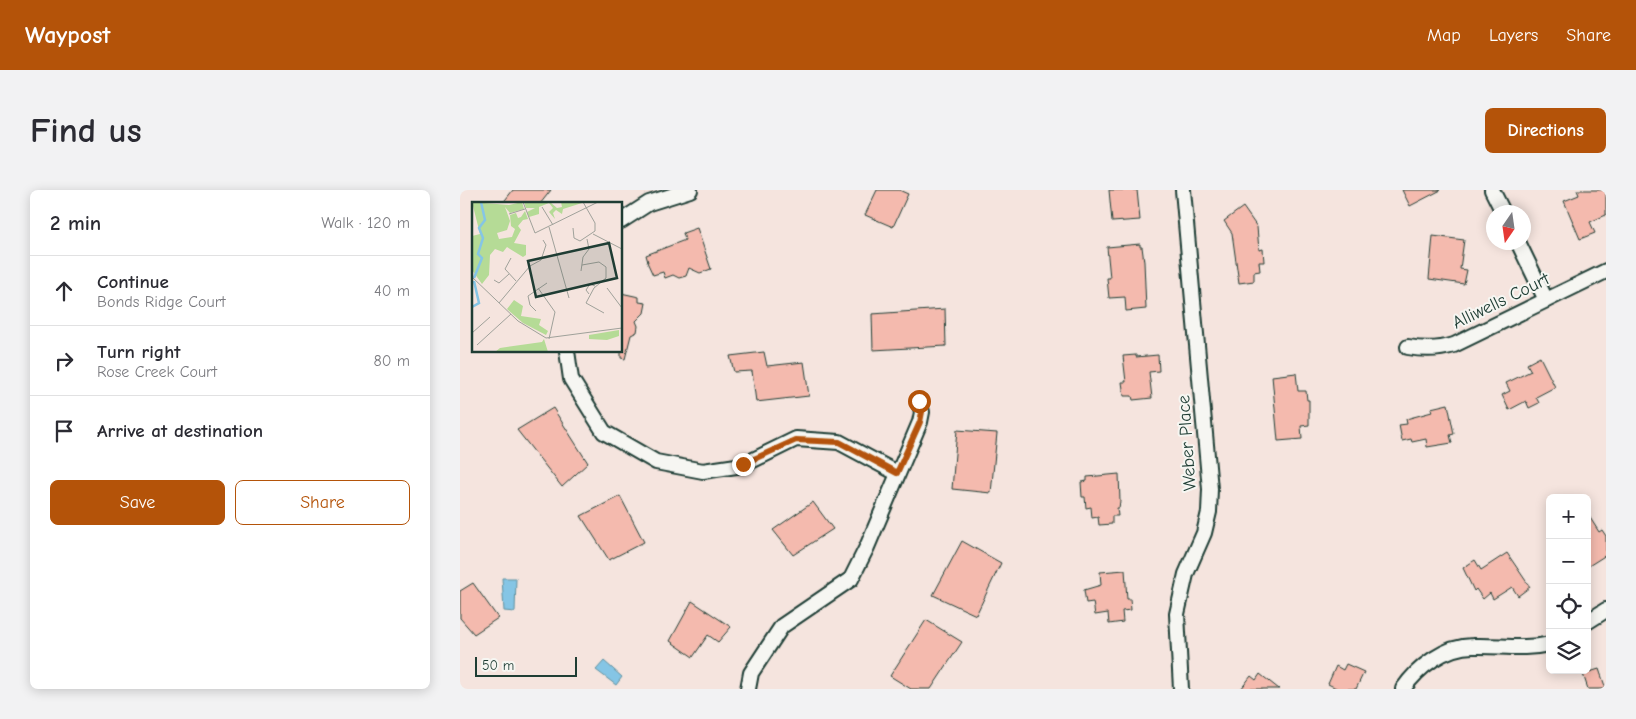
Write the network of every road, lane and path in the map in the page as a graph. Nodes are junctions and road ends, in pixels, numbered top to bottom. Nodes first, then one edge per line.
1 (690, 190) edge
2 (1184, 190) edge
3 (1492, 190) edge
4 (1500, 205) edge
5 (622, 220) edge
6 (1522, 250) edge
7 (1606, 271) edge
8 (1546, 300) junction
9 (1408, 347) dead end
10 (567, 352) edge
11 (919, 401) dead end
12 (897, 473) junction
13 (1606, 610) edge
14 (1591, 619) edge
15 (1546, 645) edge
16 (748, 689) edge
17 (1181, 689) edge
18 (1403, 689) edge

1 - 5 street
2 - 17 street, Weber Place
3 - 4 street
6 - 8 street
7 - 8 street, Alliwells Court
8 - 9 street, Alliwells Court
10 - 12 street
11 - 12 street
12 - 16 street
13 - 14 street
15 - 18 street

